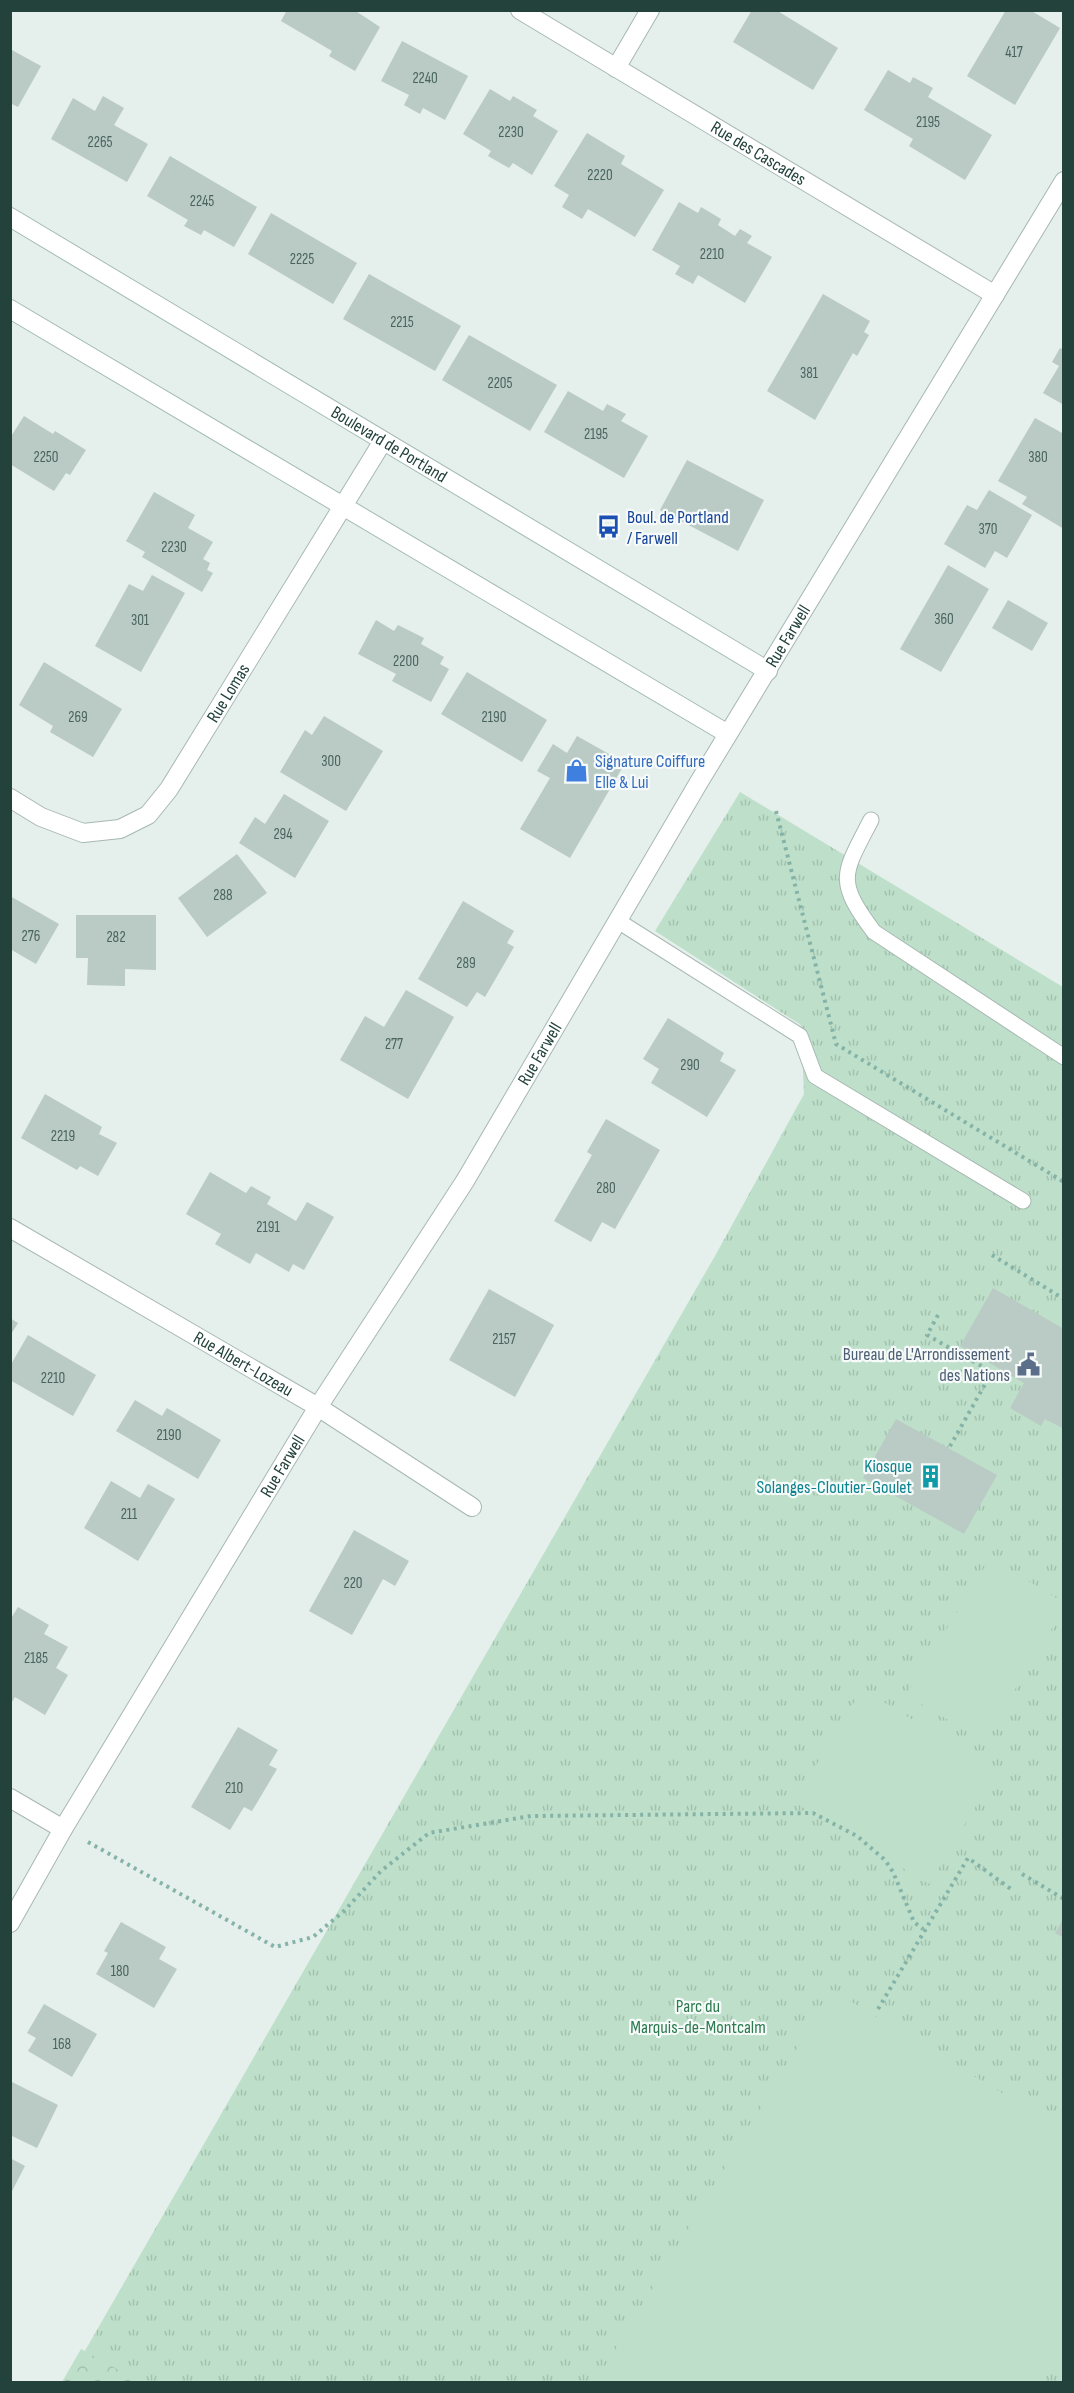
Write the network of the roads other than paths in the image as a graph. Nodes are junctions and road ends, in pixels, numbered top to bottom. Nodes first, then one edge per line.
1 (520, 10) edge
2 (650, 10) edge
3 (616, 68) junction
4 (1064, 181) edge
5 (10, 217) edge
6 (995, 295) junction
7 (10, 309) edge
8 (383, 441) junction
9 (343, 507) junction
10 (768, 671) junction
11 (728, 734) junction
12 (10, 798) edge
13 (872, 820) dead end
14 (618, 921) junction
15 (1064, 1057) edge
16 (1023, 1201) dead end
17 (10, 1228) edge
18 (318, 1407) junction
19 (472, 1507) dead end
20 (10, 1797) edge
21 (63, 1829) junction
22 (10, 1923) edge

1 - 3 street, Rue des Cascades
2 - 3 street
3 - 6 street, Rue des Cascades
4 - 6 street, Rue Farwell
5 - 8 street, Boulevard de Portland
6 - 10 street, Rue Farwell
7 - 9 street
8 - 9 street, Rue Lomas
8 - 10 street, Boulevard de Portland
9 - 11 street
9 - 12 street, Rue Lomas
10 - 11 street, Rue Farwell
11 - 14 street, Rue Farwell
13 - 15 lane
14 - 16 lane
14 - 18 street, Rue Farwell
17 - 18 street, Rue Albert-Lozeau
18 - 19 street, Rue Albert-Lozeau
18 - 21 street, Rue Farwell
20 - 21 street
21 - 22 street, Rue Farwell

